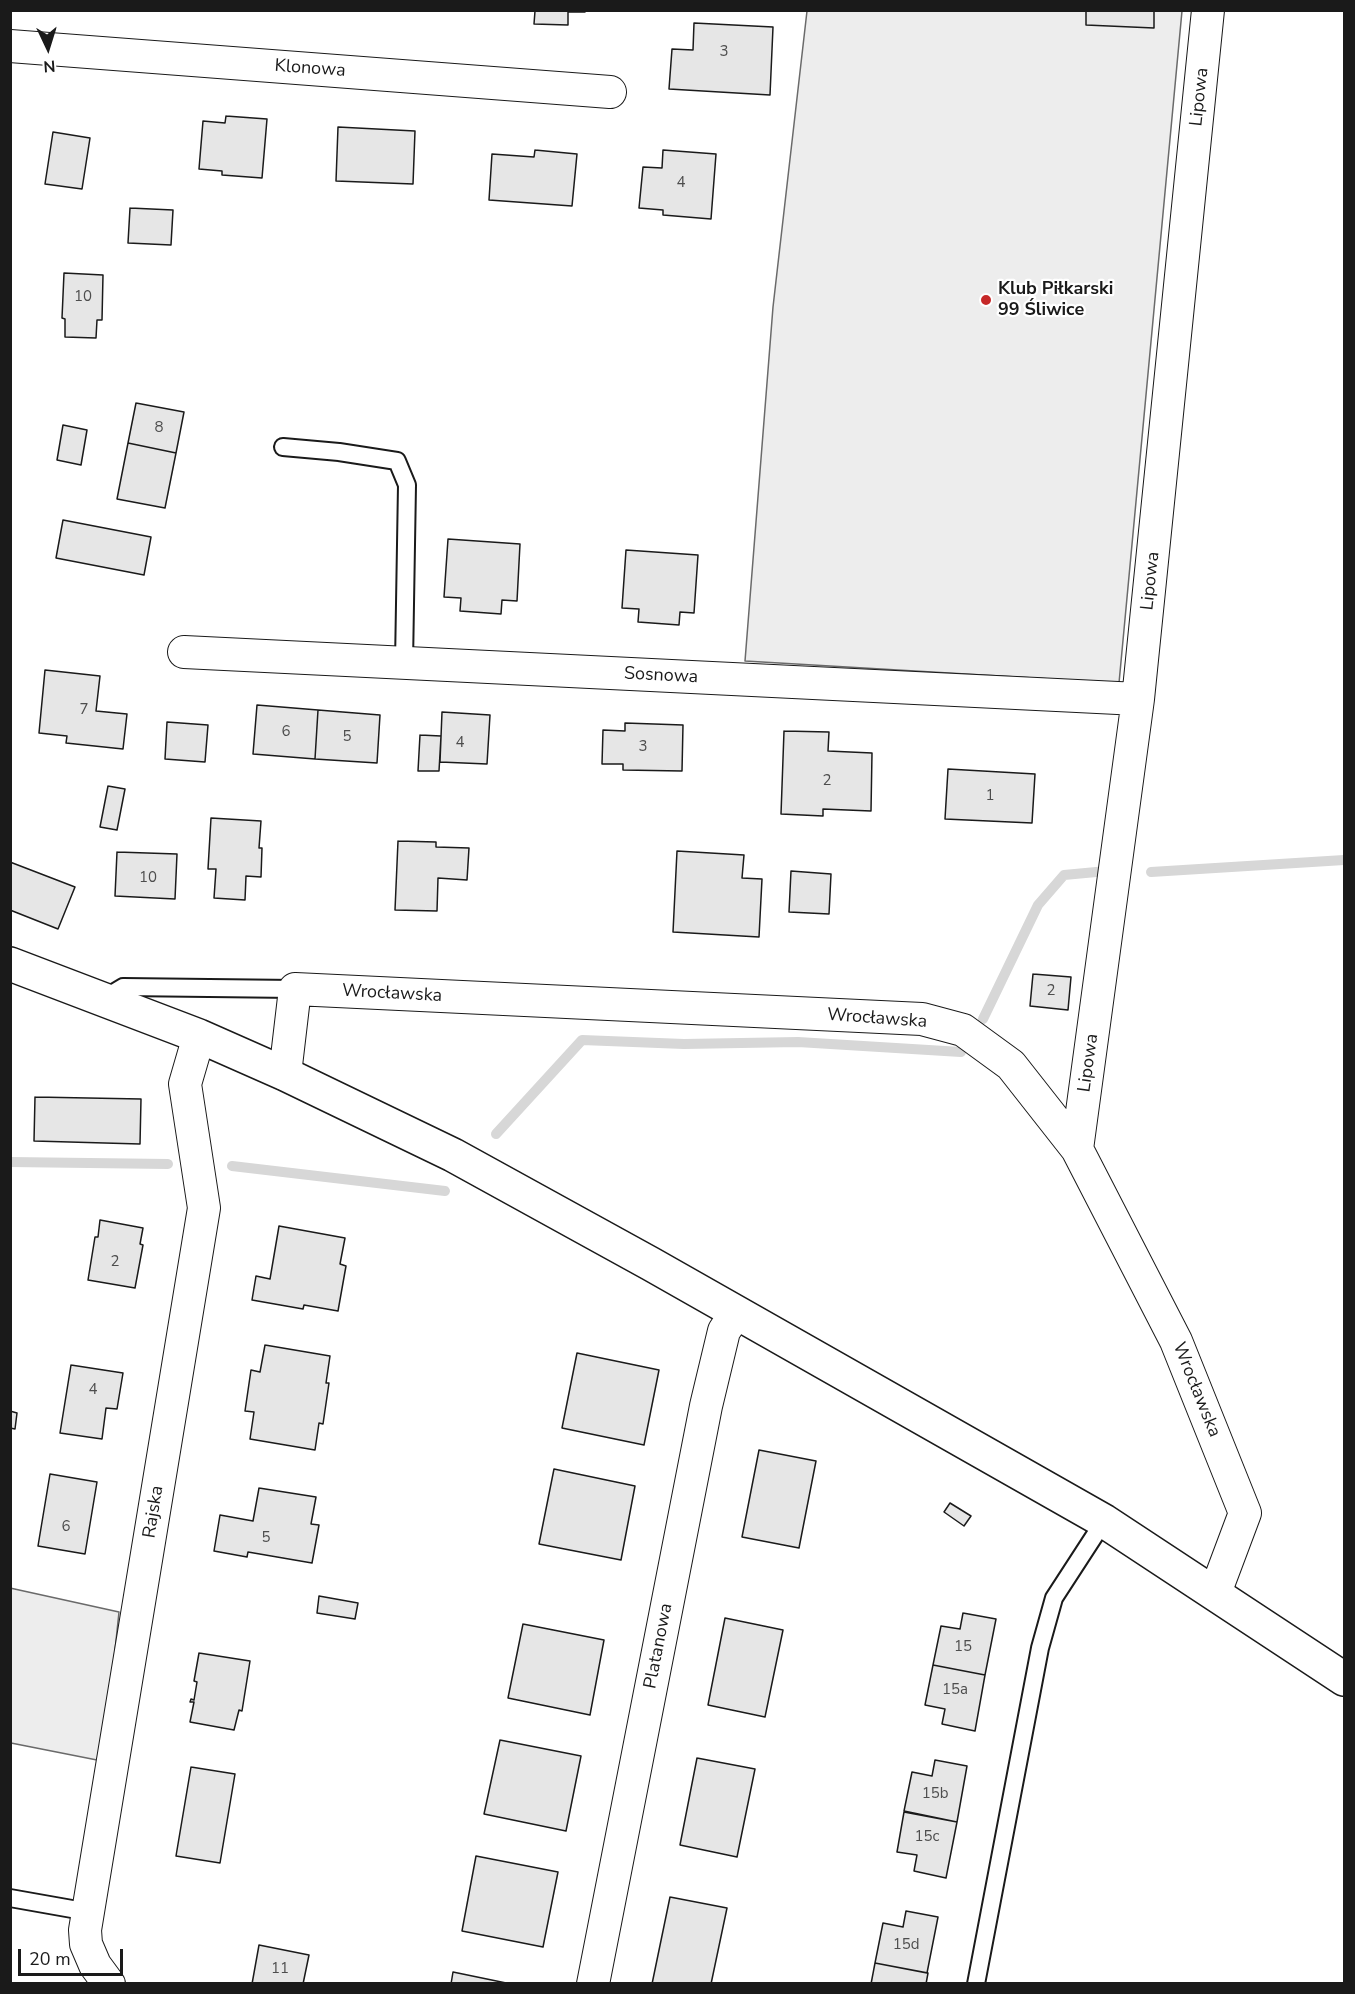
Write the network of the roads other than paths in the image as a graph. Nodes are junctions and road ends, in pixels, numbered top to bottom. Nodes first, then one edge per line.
1 (1208, 10) edge
2 (10, 46) edge
3 (610, 92) dead end
4 (283, 447) dead end
5 (184, 652) dead end
6 (404, 663) junction
7 (1138, 699) junction
8 (10, 964) edge
9 (295, 989) junction
10 (103, 999) junction
11 (199, 1036) junction
12 (285, 1074) junction
13 (1077, 1149) junction
14 (736, 1313) junction
15 (1104, 1521) junction
16 (1215, 1593) junction
17 (1344, 1679) edge
18 (10, 1898) edge
19 (89, 1912) junction
20 (109, 1983) edge
21 (593, 1983) edge
22 (976, 1983) edge

1 - 7 street, Lipowa
2 - 3 street, Klonowa
4 - 6 lane
5 - 6 street, Sosnowa
6 - 7 street, Sosnowa
7 - 13 street, Lipowa
8 - 10 street
9 - 10 lane
9 - 12 street
9 - 13 street, Wrocławska
10 - 11 street
11 - 12 street
11 - 19 street, Rajska
12 - 14 street
13 - 16 street, Wrocławska
14 - 15 street
14 - 21 street, Platanowa
15 - 16 street
15 - 22 lane
16 - 17 street
18 - 19 lane
19 - 20 street, Rajska

